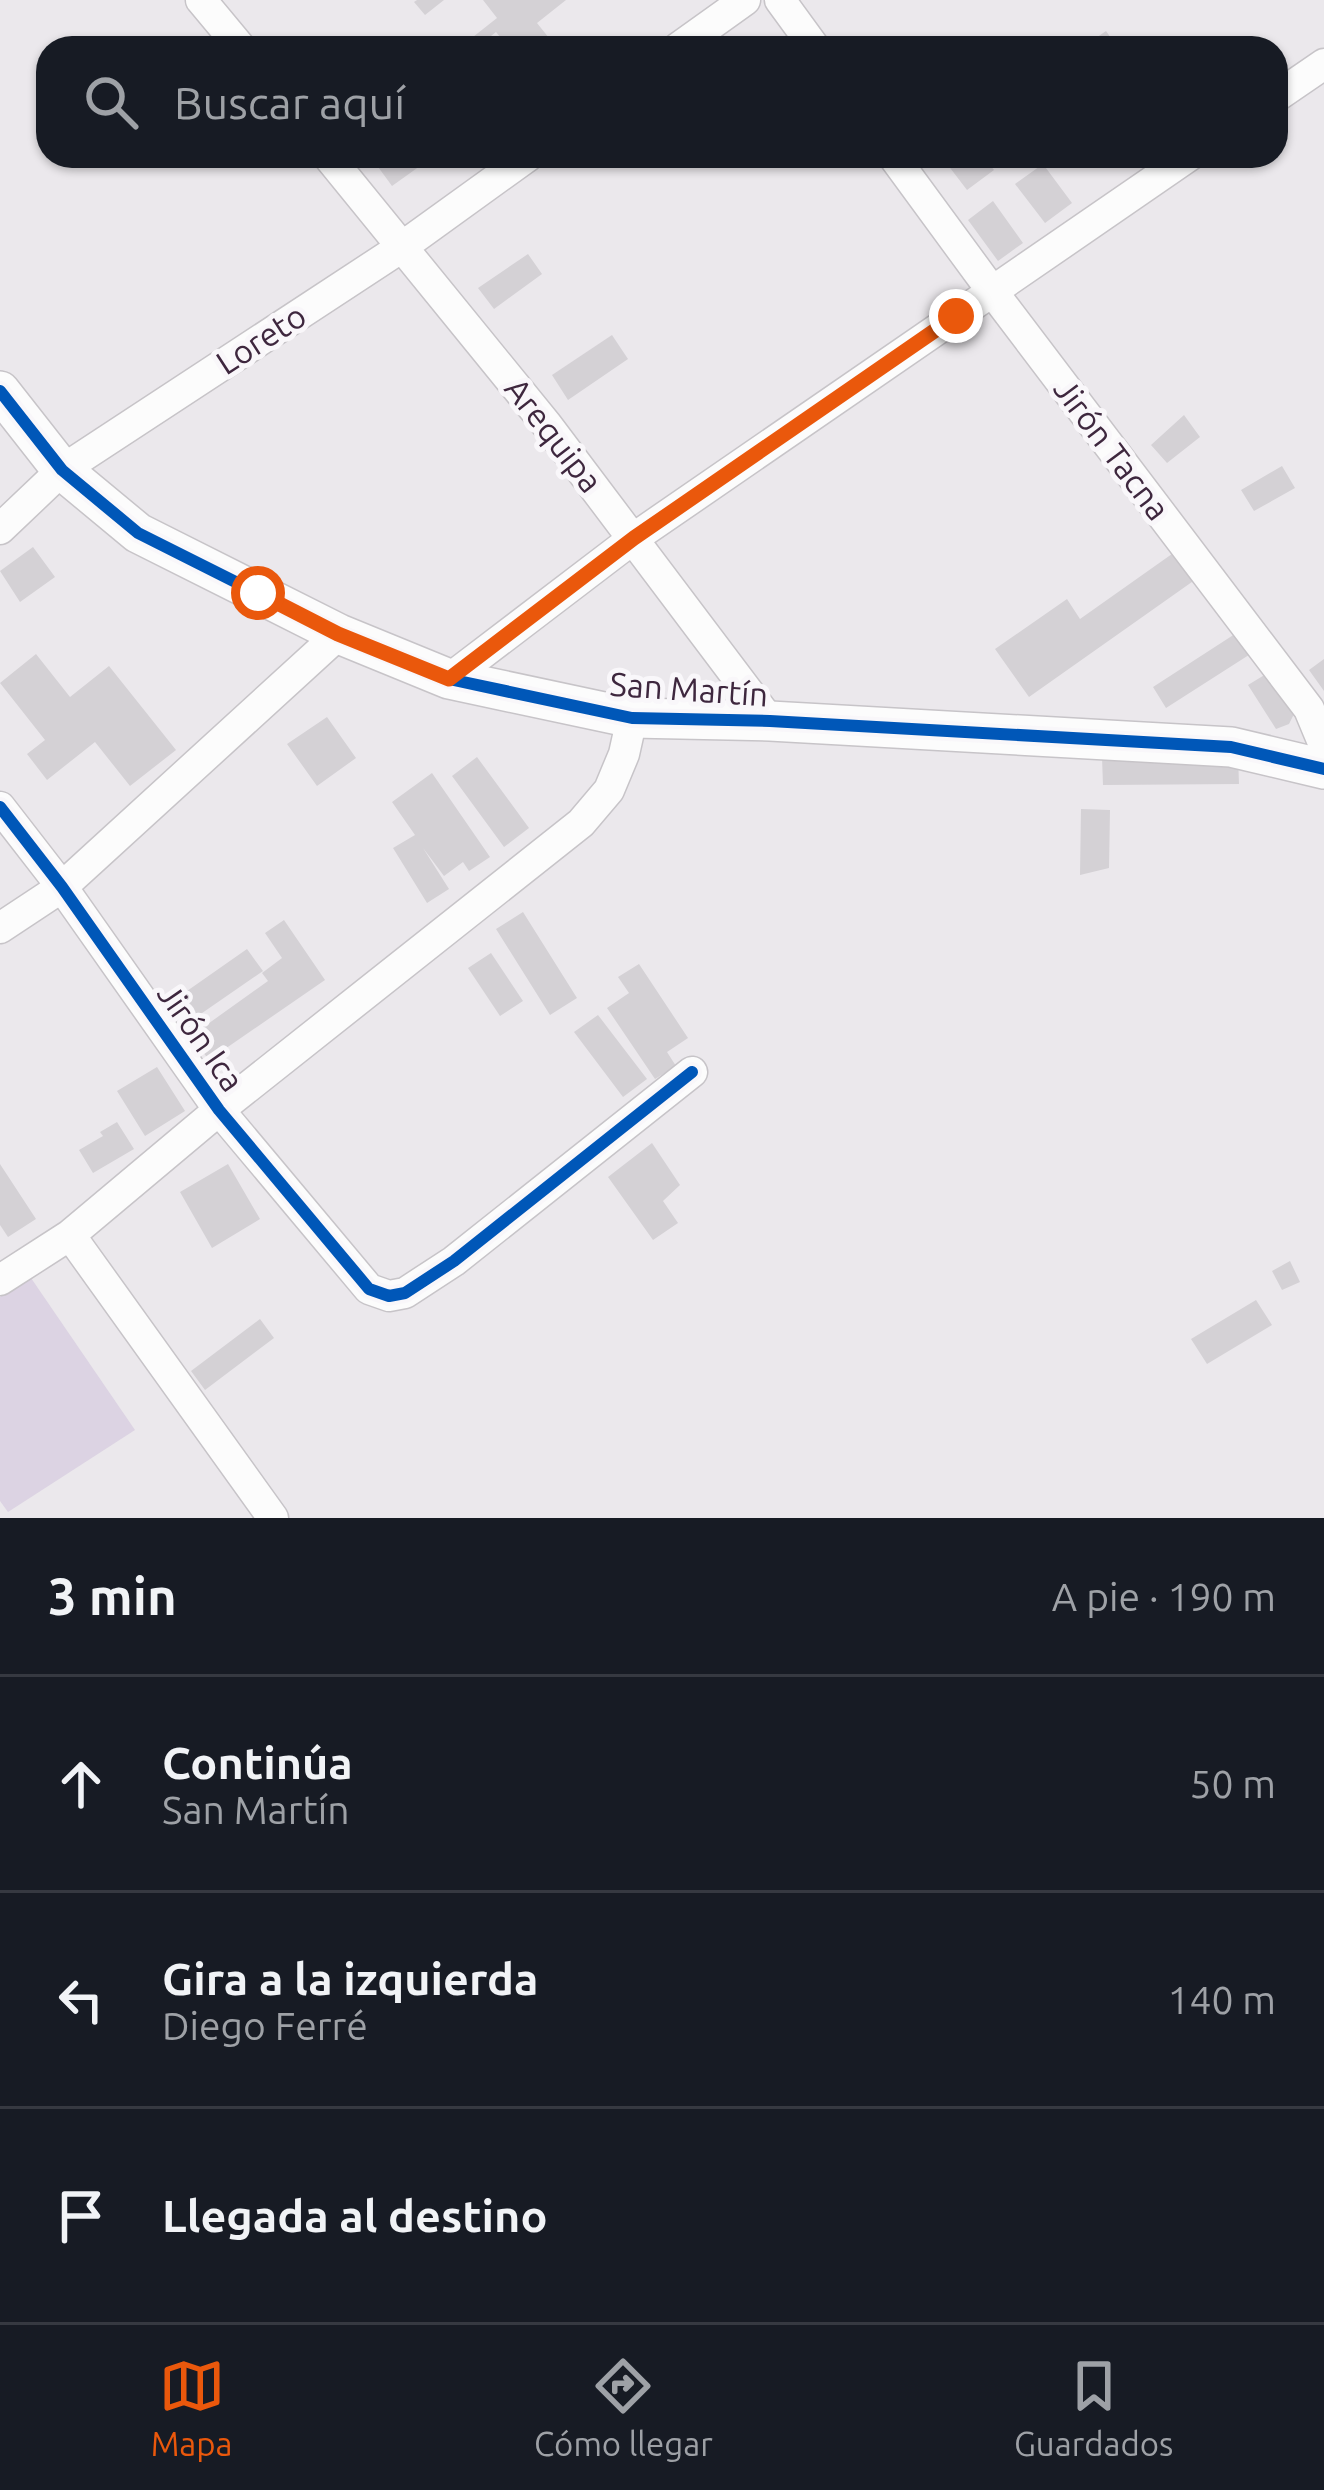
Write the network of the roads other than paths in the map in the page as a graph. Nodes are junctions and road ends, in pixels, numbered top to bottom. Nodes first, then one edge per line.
1 (201, 0) edge
2 (745, 0) edge
3 (780, 0) edge
4 (231, 36) edge
5 (695, 36) edge
6 (806, 36) edge
7 (1324, 64) edge
8 (1288, 89) edge
9 (338, 168) edge
10 (511, 168) edge
11 (902, 168) edge
12 (1171, 168) edge
13 (402, 247) junction
14 (992, 291) junction
15 (0, 391) edge
16 (62, 470) junction
17 (0, 529) edge
18 (634, 538) junction
19 (338, 634) junction
20 (449, 679) junction
21 (632, 718) junction
22 (770, 721) junction
23 (1324, 745) edge
24 (1324, 769) edge
25 (0, 807) edge
26 (62, 887) junction
27 (0, 928) edge
28 (692, 1072) dead end
29 (219, 1110) junction
30 (70, 1235) junction
31 (0, 1280) edge
32 (269, 1516) edge

1 - 4 street
2 - 5 street
3 - 6 street
7 - 8 street
9 - 13 street, Arequipa
10 - 13 street, Loreto
11 - 14 street, Jirón Tacna
12 - 14 street
13 - 16 street, Loreto
13 - 18 street, Arequipa
14 - 18 street
14 - 23 street, Jirón Tacna
15 - 16 street, San Martín
16 - 17 street, Loreto
16 - 19 street, San Martín
18 - 20 street
18 - 22 street, Arequipa
19 - 20 street, San Martín
19 - 26 street
20 - 21 street, San Martín
21 - 22 street, San Martín
21 - 29 street
22 - 24 street, San Martín
25 - 26 street, Jirón Ica
26 - 27 street
26 - 29 street, Jirón Ica
28 - 29 street, Jirón Ica
29 - 30 street
30 - 31 street
30 - 32 street

